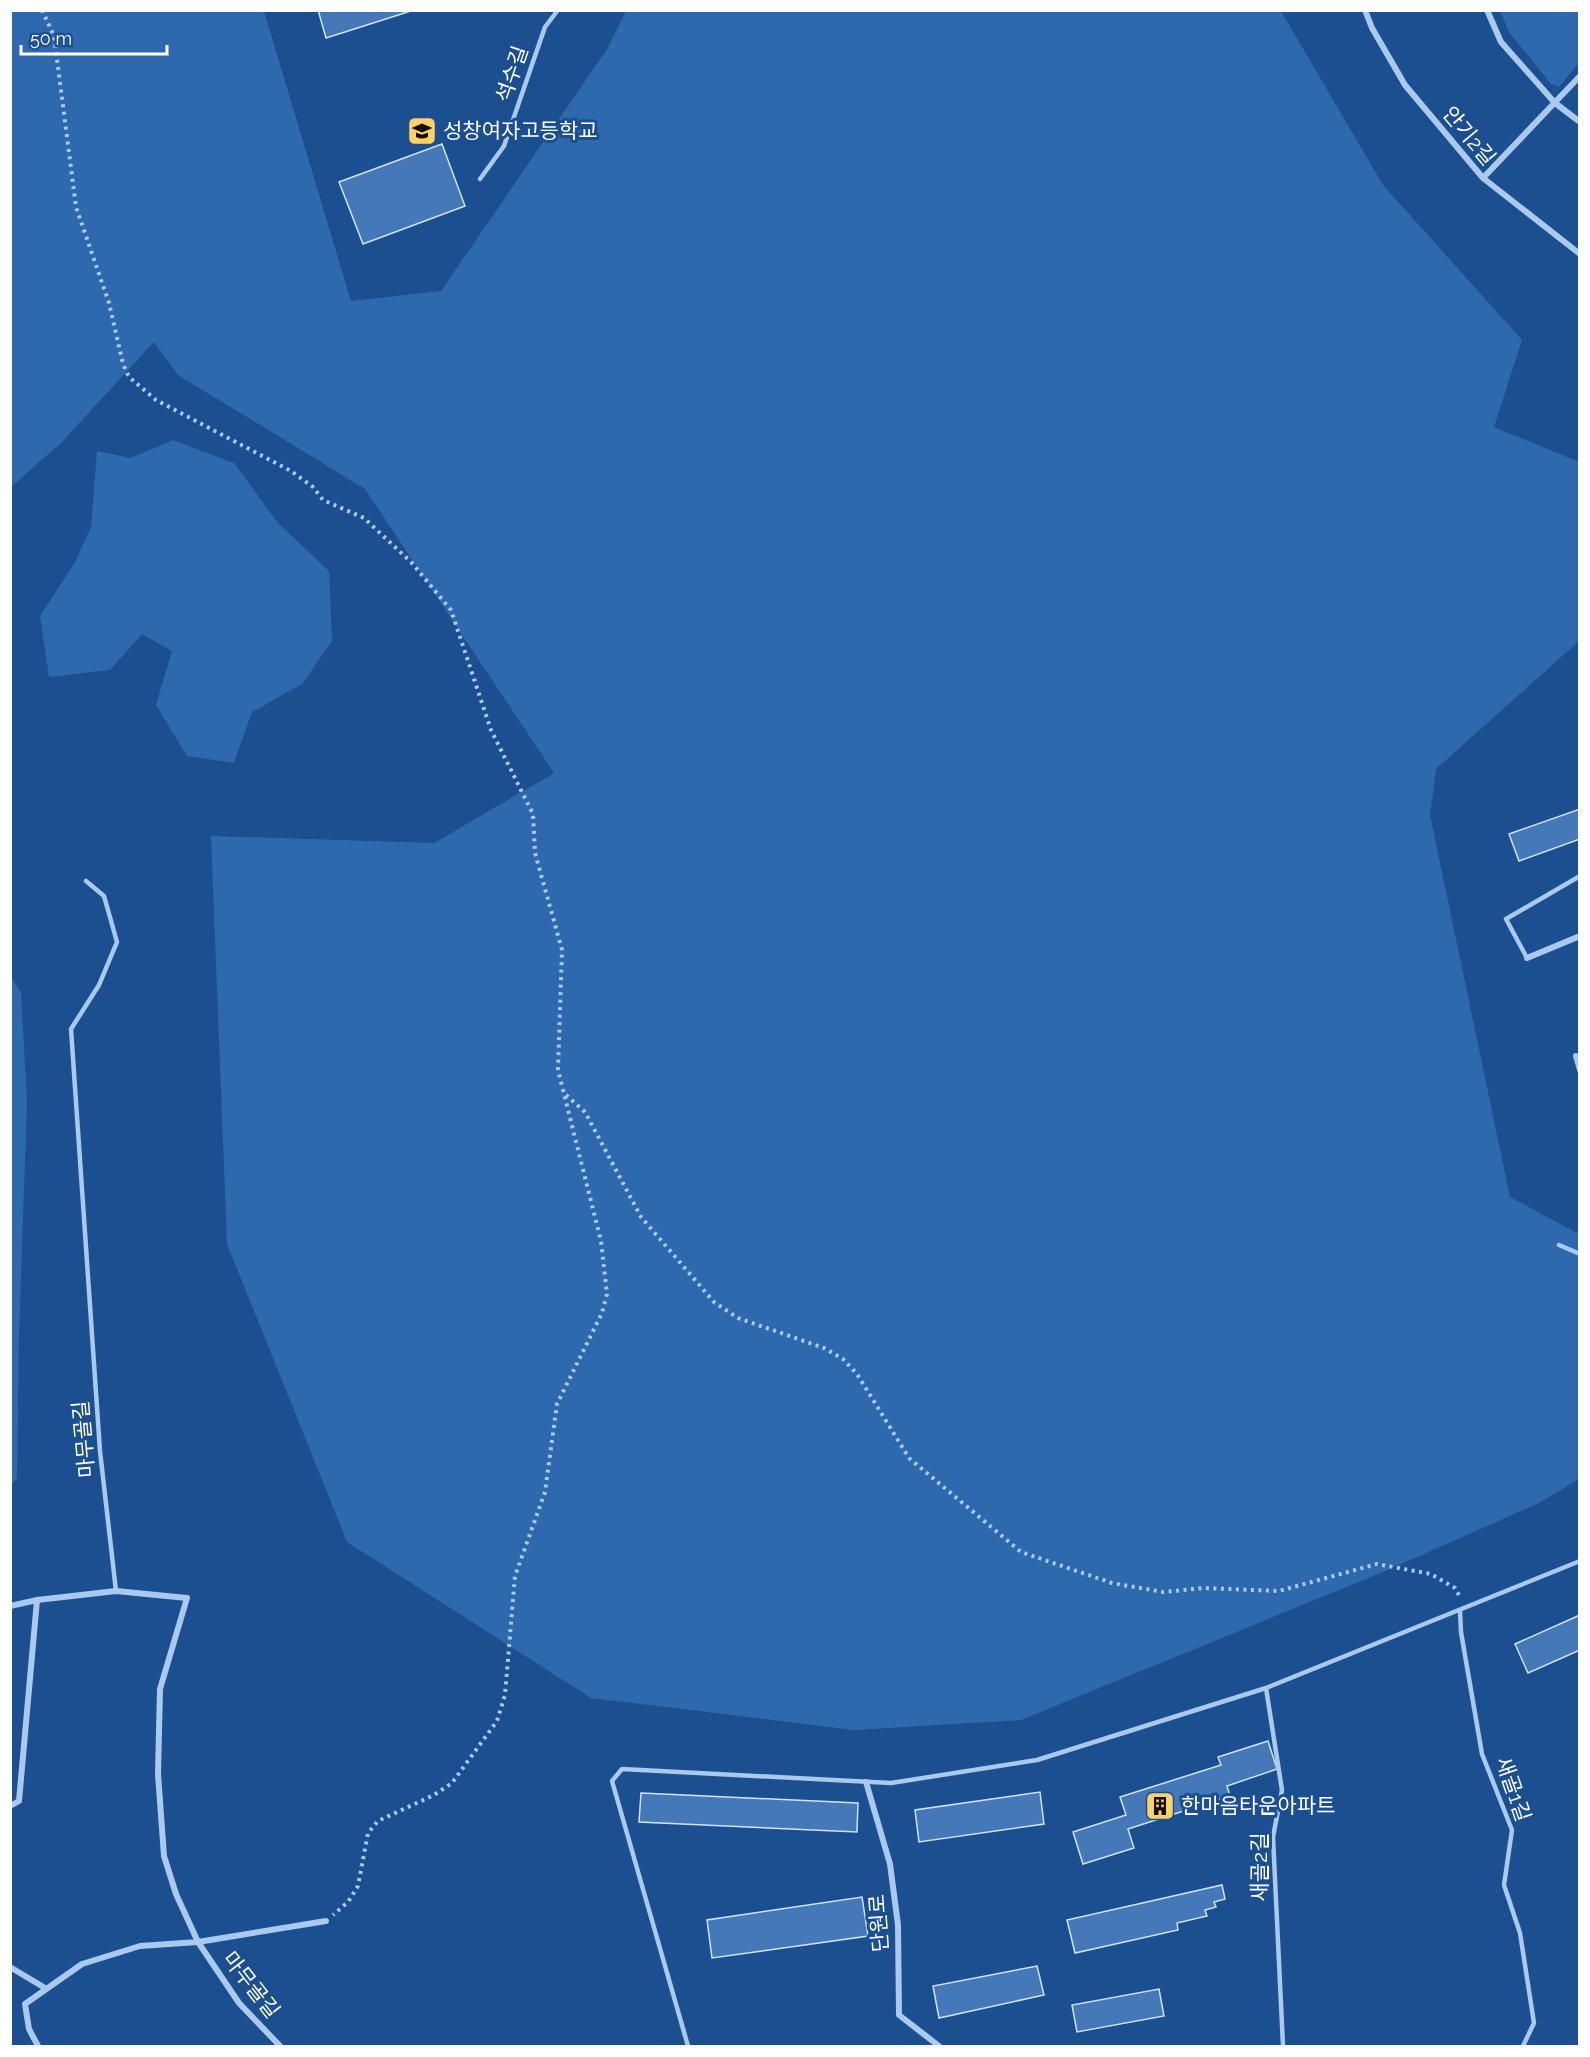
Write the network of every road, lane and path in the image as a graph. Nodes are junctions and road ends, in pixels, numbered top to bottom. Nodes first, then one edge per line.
1 (42, 10) edge
2 (558, 10) edge
3 (1365, 10) edge
4 (1487, 10) edge
5 (1580, 75) edge
6 (1555, 103) junction
7 (1580, 122) edge
8 (1483, 178) junction
9 (480, 179) dead end
10 (1580, 254) edge
11 (1580, 876) edge
12 (86, 881) dead end
13 (1580, 936) edge
14 (1527, 958) joint
15 (1576, 1056) dead end
16 (1580, 1070) edge
17 (565, 1095) junction
18 (1559, 1245) dead end
19 (1580, 1254) edge
20 (1580, 1561) edge
21 (116, 1591) junction
22 (37, 1600) junction
23 (10, 1606) edge
24 (1460, 1610) junction
25 (1266, 1688) junction
26 (866, 1782) junction
27 (10, 1806) edge
28 (326, 1922) joint
29 (198, 1942) junction
30 (10, 1967) edge
31 (45, 1988) junction
32 (38, 2046) edge
33 (280, 2046) edge
34 (688, 2046) edge
35 (939, 2046) edge
36 (1283, 2046) edge
37 (1523, 2046) edge

1 - 17 path
2 - 9 lane, 석수길
3 - 8 street, 안기2길
4 - 6 street
5 - 6 street
6 - 7 street
6 - 8 street
8 - 10 street, 안기2길
11 - 14 lane
12 - 21 lane, 마무골길
13 - 14 street
15 - 16 street
17 - 24 path
17 - 28 path
18 - 19 lane
20 - 24 lane
21 - 22 street
21 - 29 street, 마무골길
22 - 23 street
22 - 27 street
24 - 25 lane
24 - 37 lane, 새골1길
25 - 26 lane
25 - 36 lane, 새골2길
26 - 34 lane
26 - 35 street, 단원로
28 - 29 street, 마무골길
29 - 31 street, 마무골길
29 - 33 street, 마무골길
30 - 31 street
31 - 32 street, 마무골길

